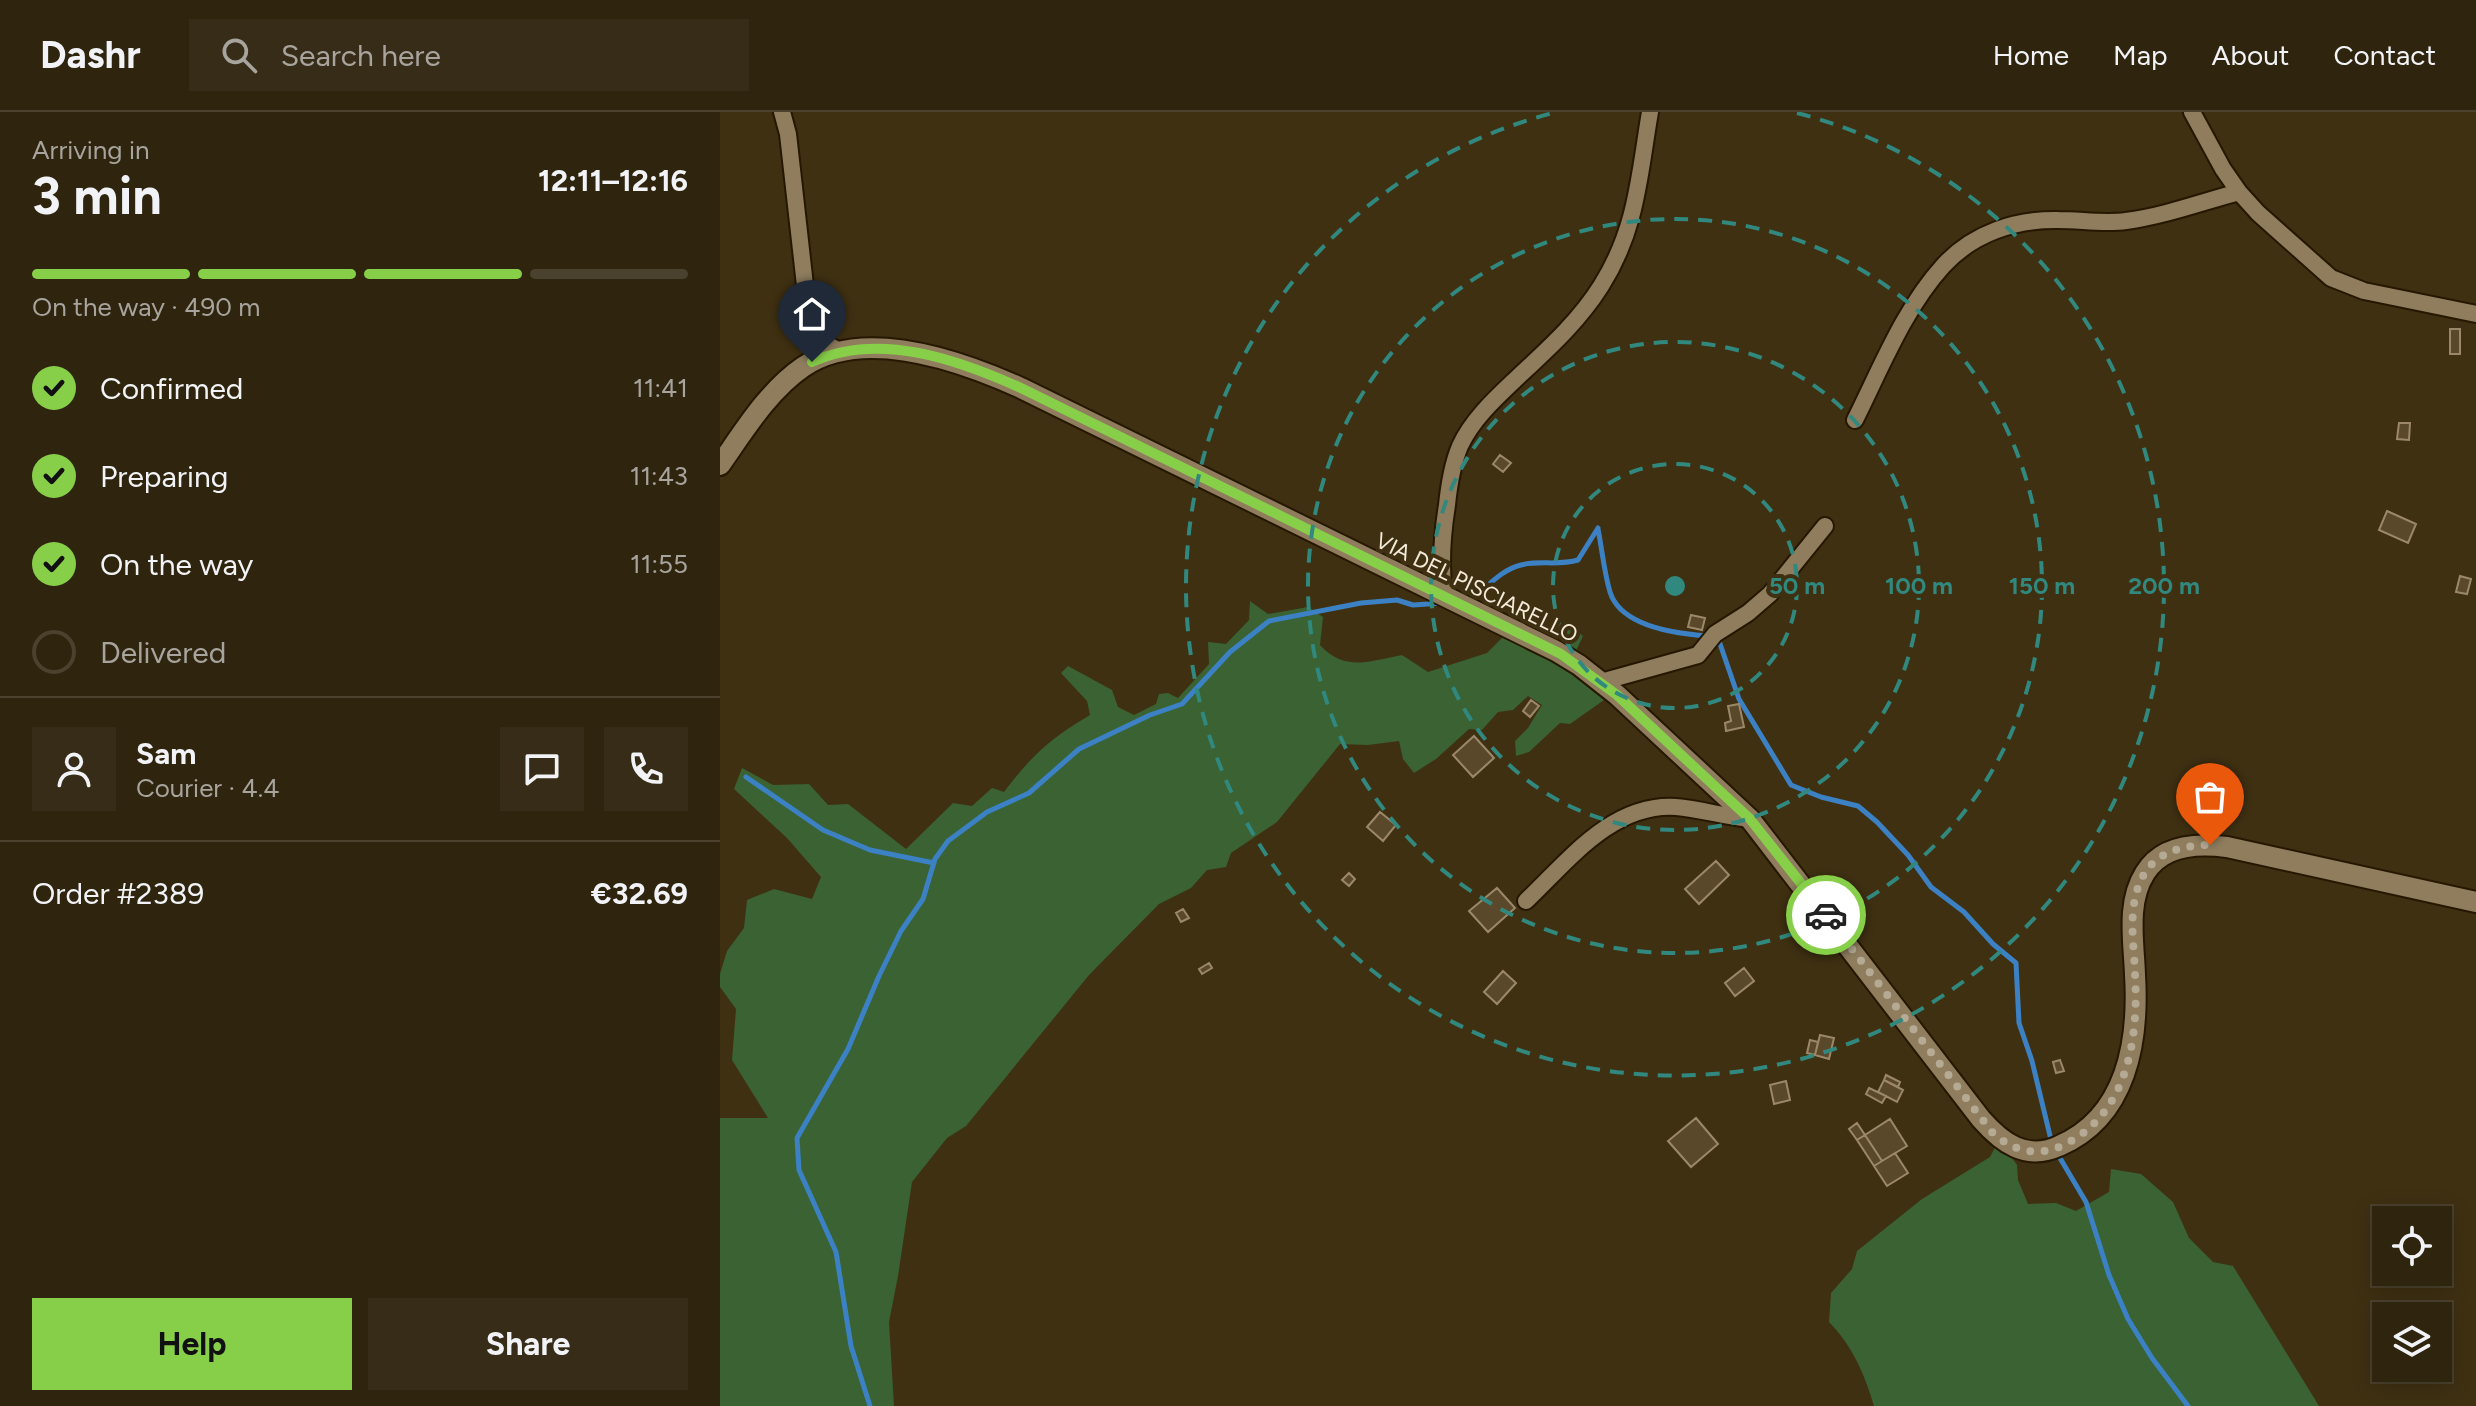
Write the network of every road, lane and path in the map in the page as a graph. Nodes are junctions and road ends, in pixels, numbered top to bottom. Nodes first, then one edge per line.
1 (782, 112) edge
2 (1650, 112) edge
3 (2192, 112) edge
4 (2239, 192) junction
5 (2476, 314) edge
6 (841, 352) junction
7 (1855, 420) dead end
8 (720, 465) edge
9 (1825, 526) dead end
10 (1444, 596) junction
11 (1601, 682) junction
12 (1750, 819) junction
13 (1526, 901) dead end
14 (2476, 902) edge

1 - 6 street
2 - 10 street
3 - 4 street
4 - 5 street
4 - 7 street
6 - 8 street, VIA DEL PISCIARELLO
6 - 10 street, VIA DEL PISCIARELLO
9 - 11 street
10 - 11 street, VIA DEL PISCIARELLO
11 - 12 street, VIA DEL PISCIARELLO
12 - 13 street
12 - 14 street, VIA DEL PISCIARELLO

